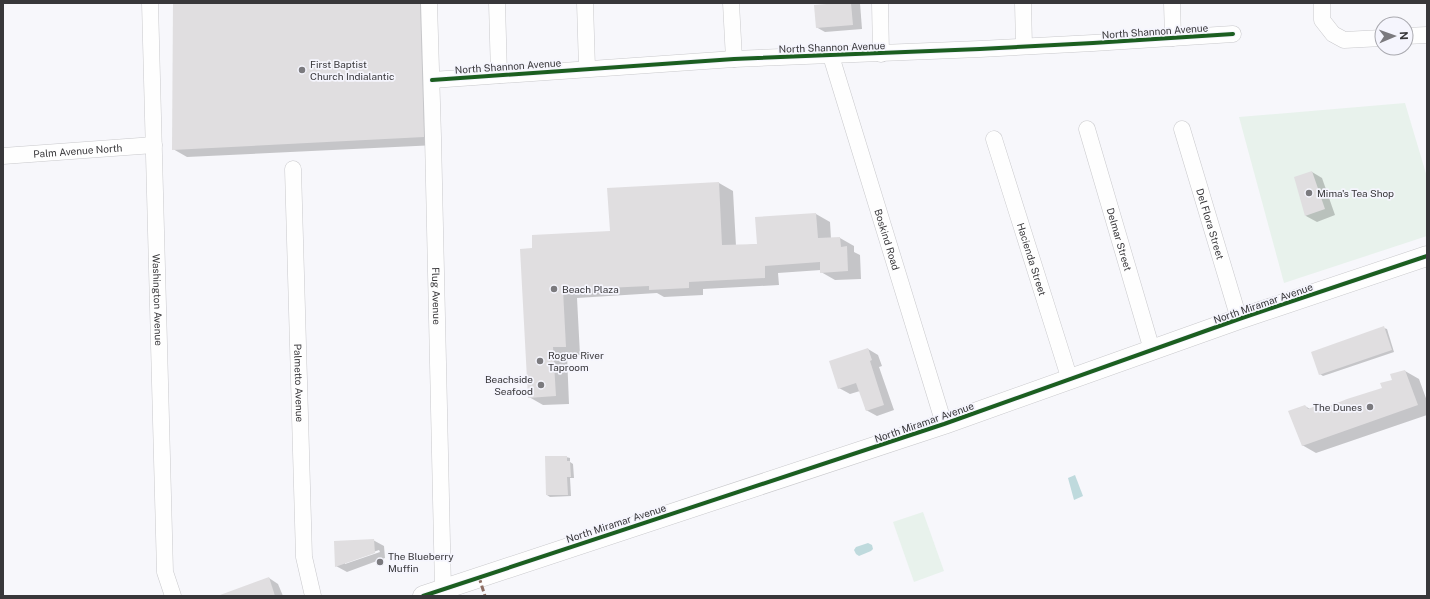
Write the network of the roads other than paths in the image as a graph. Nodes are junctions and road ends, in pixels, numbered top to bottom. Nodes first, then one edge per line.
1 (150, 3) edge
2 (428, 3) edge
3 (496, 3) edge
4 (584, 3) edge
5 (731, 3) edge
6 (880, 3) edge
7 (1023, 3) edge
8 (1172, 3) edge
9 (1322, 3) edge
10 (1233, 34) dead end
11 (1427, 35) edge
12 (1414, 36) edge
13 (1173, 38) junction
14 (1374, 38) edge
15 (1024, 46) junction
16 (881, 54) junction
17 (831, 56) junction
18 (734, 59) junction
19 (587, 68) junction
20 (499, 75) junction
21 (432, 80) junction
22 (1087, 129) dead end
23 (1182, 129) dead end
24 (994, 139) dead end
25 (154, 145) junction
26 (3, 156) edge
27 (293, 169) dead end
28 (1427, 256) edge
29 (1239, 319) junction
30 (1152, 350) junction
31 (1070, 380) junction
32 (944, 424) junction
33 (443, 589) junction
34 (173, 596) edge
35 (314, 596) edge
36 (423, 596) edge

1 - 25 street, Washington Avenue
2 - 21 street, Flug Avenue
3 - 20 street
4 - 19 street
5 - 18 street
6 - 16 street
7 - 15 street
8 - 13 street
9 - 14 street
10 - 13 street, North Shannon Avenue
11 - 12 street
13 - 15 street, North Shannon Avenue
15 - 16 street, North Shannon Avenue
16 - 17 street, North Shannon Avenue
17 - 18 street, North Shannon Avenue
17 - 32 street, Boskind Road
18 - 19 street, North Shannon Avenue
19 - 20 street, North Shannon Avenue
20 - 21 street, North Shannon Avenue
21 - 33 street, Flug Avenue
22 - 30 street, Delmar Street
23 - 29 street, Del Flora Street
24 - 31 street, Hacienda Street
25 - 26 street, Palm Avenue North
25 - 34 street, Washington Avenue
27 - 35 street, Palmetto Avenue
28 - 29 main road, North Miramar Avenue
29 - 30 main road, North Miramar Avenue
30 - 31 main road, North Miramar Avenue
31 - 32 main road, North Miramar Avenue
32 - 33 main road, North Miramar Avenue
33 - 36 main road, North Miramar Avenue

